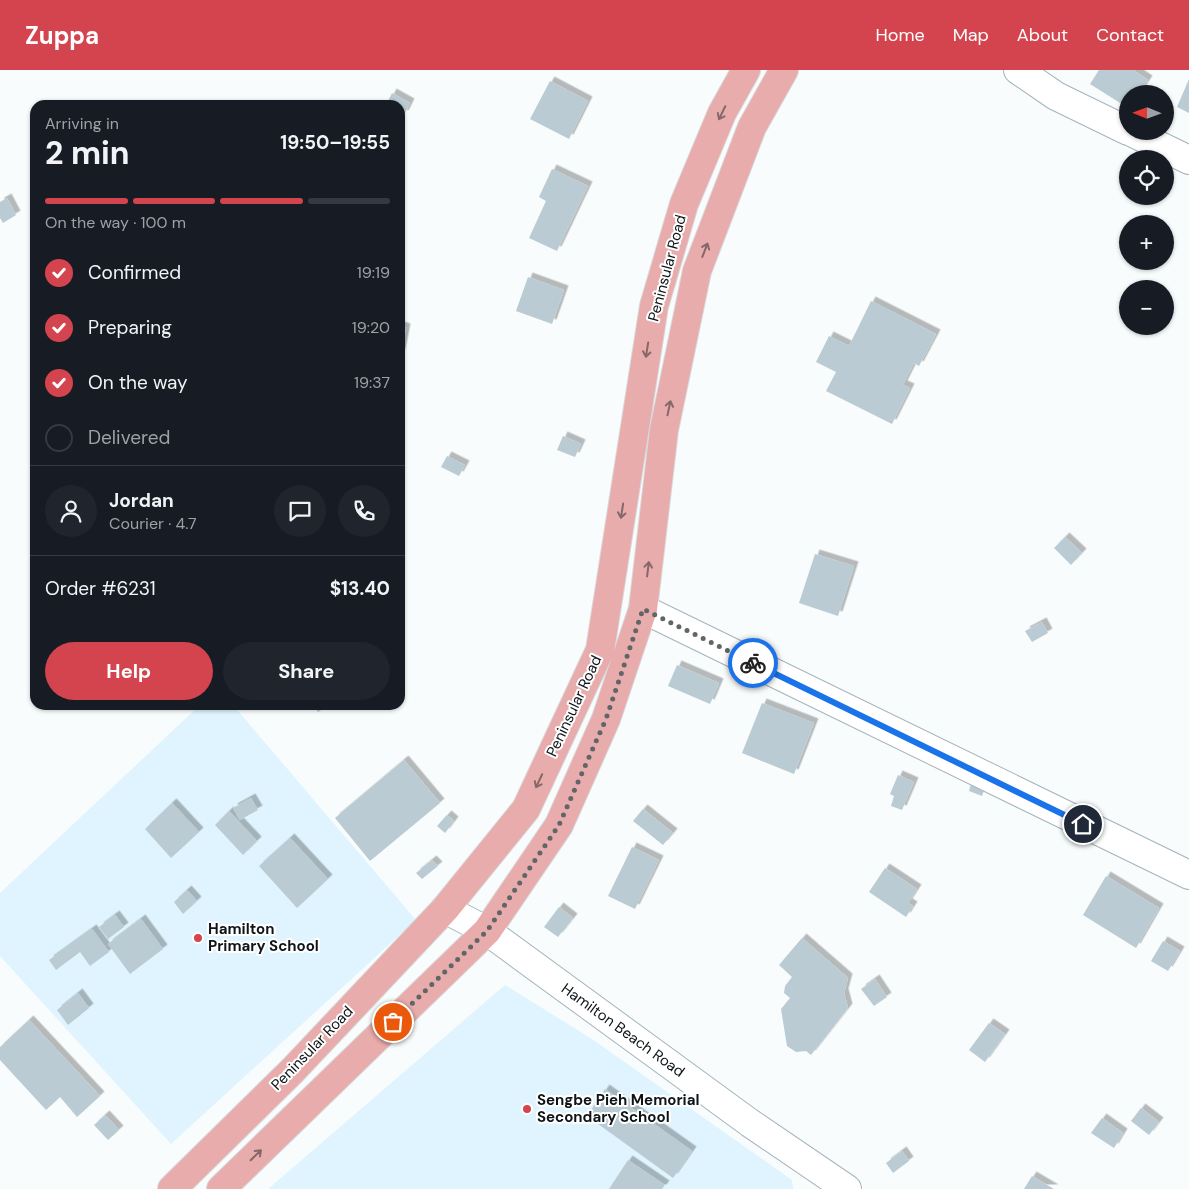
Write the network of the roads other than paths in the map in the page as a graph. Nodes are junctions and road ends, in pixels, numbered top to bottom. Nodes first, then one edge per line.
1 (746, 70) edge
2 (784, 70) edge
3 (1018, 70) edge
4 (1119, 127) edge
5 (1147, 140) edge
6 (1189, 160) edge
7 (643, 609) junction
8 (1189, 875) edge
9 (445, 909) junction
10 (487, 931) junction
11 (839, 1186) edge
12 (172, 1189) edge
13 (221, 1189) edge

1 -> 9 main road, Peninsular Road
7 -> 2 main road, Peninsular Road
3 - 4 street
5 - 6 street
7 - 8 street
7 - 10 main road, Peninsular Road
9 - 10 street, Hamilton Beach Road
9 - 12 main road, Peninsular Road
10 - 11 street, Hamilton Beach Road
13 -> 10 main road, Peninsular Road

